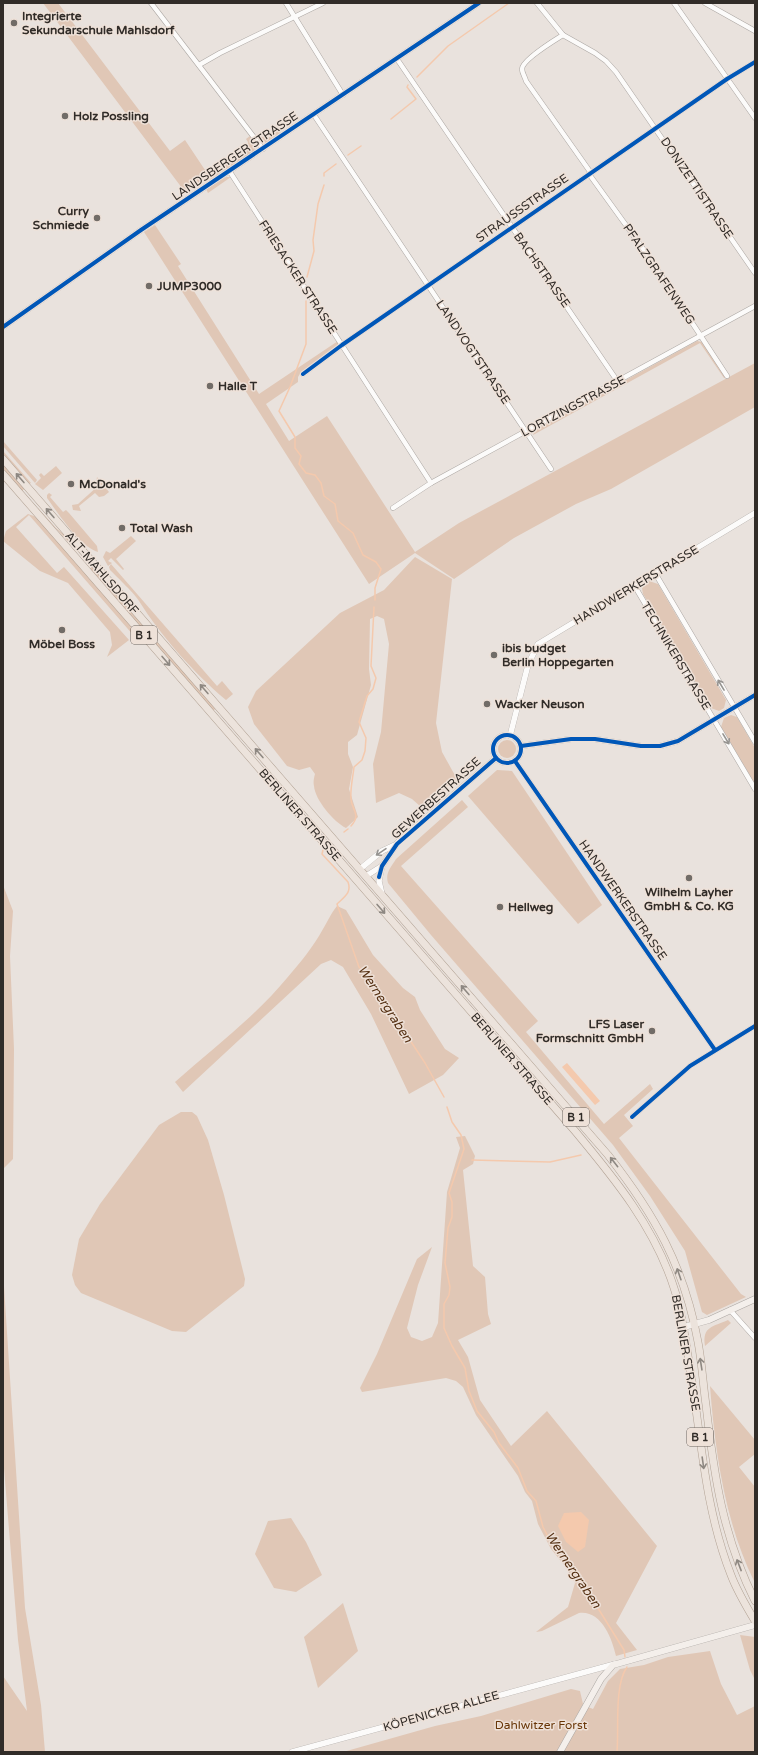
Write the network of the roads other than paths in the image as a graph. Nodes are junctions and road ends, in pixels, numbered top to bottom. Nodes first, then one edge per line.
1 (151, 3) edge
2 (286, 3) edge
3 (323, 3) edge
4 (479, 3) edge
5 (537, 3) edge
6 (674, 3) edge
7 (705, 3) edge
8 (295, 17) junction
9 (755, 31) edge
10 (563, 34) junction
11 (397, 59) junction
12 (755, 62) edge
13 (199, 65) junction
14 (727, 79) junction
15 (343, 95) junction
16 (314, 115) junction
17 (755, 118) edge
18 (656, 128) junction
19 (263, 149) junction
20 (230, 172) junction
21 (590, 174) junction
22 (512, 227) junction
23 (755, 273) edge
24 (428, 286) junction
25 (755, 306) edge
26 (3, 327) edge
27 (700, 336) junction
28 (342, 345) junction
29 (303, 374) dead end
30 (727, 376) dead end
31 (618, 382) junction
32 (526, 432) junction
33 (3, 459) edge
34 (552, 469) dead end
35 (3, 474) edge
36 (431, 483) junction
37 (392, 508) dead end
38 (755, 514) edge
39 (655, 573) junction
40 (634, 585) junction
41 (755, 695) edge
42 (218, 706) joint
43 (734, 708) junction
44 (211, 713) joint
45 (714, 719) junction
46 (510, 736) junction
47 (755, 742) edge
48 (521, 746) junction
49 (496, 758) junction
50 (515, 761) junction
51 (755, 789) edge
52 (397, 844) junction
53 (382, 866) junction
54 (360, 869) junction
55 (366, 876) junction
56 (356, 879) junction
57 (382, 894) junction
58 (755, 1026) edge
59 (715, 1050) junction
60 (632, 1117) dead end
61 (755, 1299) edge
62 (730, 1310) junction
63 (694, 1325) junction
64 (684, 1327) junction
65 (755, 1338) edge
66 (755, 1601) edge
67 (755, 1621) edge
68 (755, 1625) edge
69 (616, 1664) junction
70 (590, 1670) junction
71 (604, 1674) junction
72 (292, 1752) edge
73 (560, 1752) edge

1 - 13 street
2 - 8 street
3 - 8 street
4 - 11 street, LANDSBERGER STRASSE
5 - 10 street, DONIZETTISTRASSE
6 - 14 street
7 - 9 street
8 - 13 street
8 - 15 street
10 - 18 street, DONIZETTISTRASSE
10 - 21 street, PFALZGRAFENWEG
11 - 15 street, LANDSBERGER STRASSE
11 - 22 street, BACHSTRASSE
12 - 14 street, STRAUSSSTRASSE
13 - 19 street
14 - 17 street
14 - 18 street, STRAUSSSTRASSE
15 - 16 street, LANDSBERGER STRASSE
16 - 19 street, LANDSBERGER STRASSE
16 - 24 street, LANDVOGTSTRASSE
18 - 21 street, STRAUSSSTRASSE
18 - 23 street, DONIZETTISTRASSE
19 - 20 street, LANDSBERGER STRASSE
20 - 26 street, LANDSBERGER STRASSE
20 - 28 street, FRIESACKER STRASSE
21 - 22 street, STRAUSSSTRASSE
21 - 27 street, PFALZGRAFENWEG
22 - 24 street, STRAUSSSTRASSE
22 - 31 street, BACHSTRASSE
24 - 28 street, STRAUSSSTRASSE
24 - 32 street, LANDVOGTSTRASSE
25 - 27 street, LORTZINGSTRASSE
27 - 30 street, PFALZGRAFENWEG
27 - 31 street, LORTZINGSTRASSE
28 - 29 street, STRAUSSSTRASSE
28 - 36 street, FRIESACKER STRASSE
31 - 32 street, LORTZINGSTRASSE
32 - 34 street, LANDVOGTSTRASSE
32 - 36 street, LORTZINGSTRASSE
42 -> 33 main road, ALT-MAHLSDORF / B 1
35 -> 44 main road, ALT-MAHLSDORF / B 1
36 - 37 street, LORTZINGSTRASSE
38 - 39 street, HANDWERKERSTRASSE
39 - 40 street, HANDWERKERSTRASSE
43 -> 39 street, TECHNIKERSTRASSE
40 - 45 street, TECHNIKERSTRASSE
40 - 46 street, HANDWERKERSTRASSE
41 - 43 street
54 -> 42 main road, BERLINER STRASSE / B 1
43 - 45 street
43 - 47 street, TECHNIKERSTRASSE
44 - 56 main road, BERLINER STRASSE / B 1
45 - 48 street
45 -> 51 street, TECHNIKERSTRASSE
46 - 48 street
46 - 49 street
48 - 50 street
49 - 50 street
49 - 52 street, GEWERBESTRASSE
50 - 59 street, HANDWERKERSTRASSE
52 - 53 street, GEWERBESTRASSE
52 -> 54 street, GEWERBESTRASSE
53 - 55 street, GEWERBESTRASSE
53 - 57 street
54 - 55 main road, BERLINER STRASSE / B 1
54 - 56 street, GEWERBESTRASSE
55 - 56 street, GEWERBESTRASSE
55 - 57 main road, BERLINER STRASSE / B 1
56 -> 64 main road, BERLINER STRASSE / B 1
63 -> 57 main road, BERLINER STRASSE / B 1
58 - 59 street
59 - 60 street
61 - 62 main road
62 - 63 main road
62 - 65 street
63 - 64 main road
66 -> 63 main road, BERLINER STRASSE / B 1
64 -> 67 main road, BERLINER STRASSE / B 1
68 - 69 main road
69 - 70 street, KÖPENICKER ALLEE
69 - 71 main road
70 - 71 street
70 - 72 street, KÖPENICKER ALLEE
71 - 73 main road

